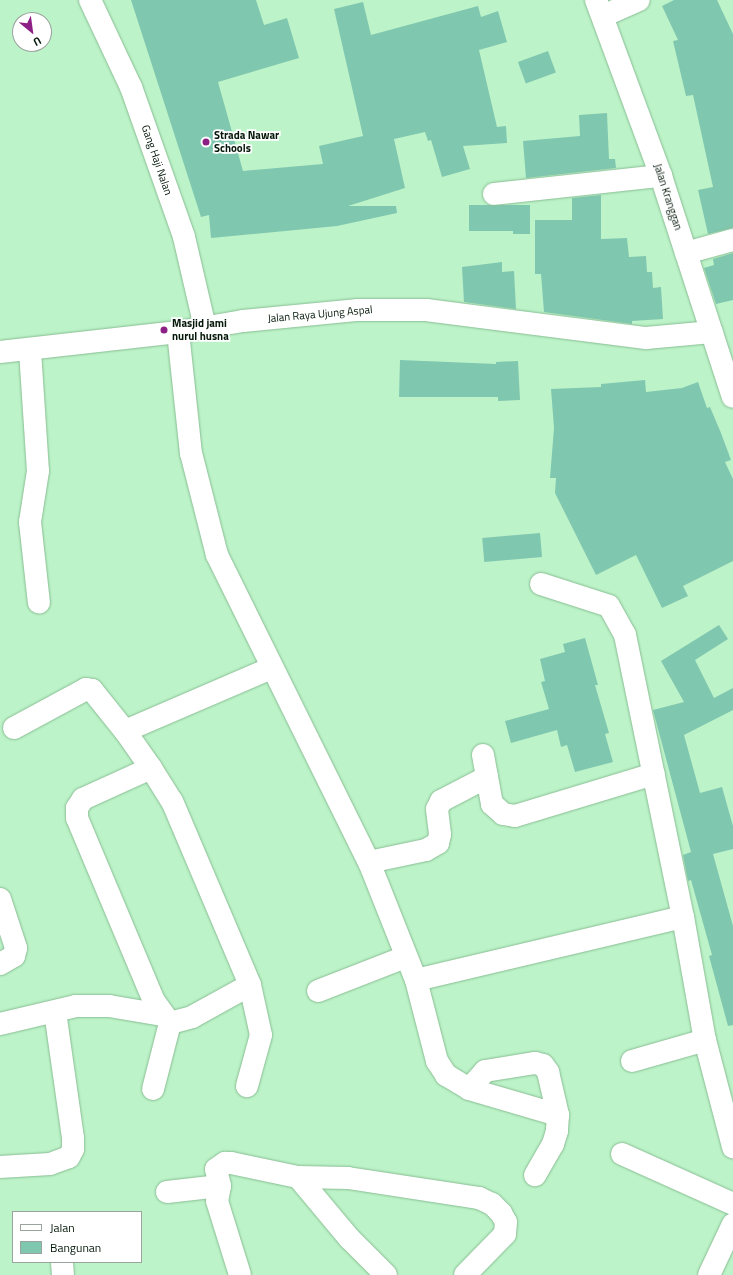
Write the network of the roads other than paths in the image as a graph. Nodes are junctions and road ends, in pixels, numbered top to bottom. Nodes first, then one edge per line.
1 (90, 0) edge
2 (639, 0) edge
3 (600, 8) edge
4 (661, 176) junction
5 (494, 194) dead end
6 (733, 240) edge
7 (686, 253) junction
8 (205, 327) junction
9 (178, 332) junction
10 (712, 332) junction
11 (30, 351) junction
12 (0, 352) edge
13 (733, 397) edge
14 (541, 584) dead end
15 (39, 603) dead end
16 (271, 668) junction
17 (14, 728) dead end
18 (125, 731) junction
19 (484, 755) dead end
20 (151, 768) junction
21 (654, 774) junction
22 (487, 777) junction
23 (369, 862) junction
24 (0, 898) edge
25 (683, 917) junction
26 (405, 957) junction
27 (0, 964) edge
28 (416, 980) junction
29 (250, 985) junction
30 (318, 990) dead end
31 (55, 1012) junction
32 (166, 1019) junction
33 (0, 1024) edge
34 (705, 1040) junction
35 (632, 1061) dead end
36 (247, 1086) dead end
37 (153, 1089) dead end
38 (469, 1089) junction
39 (558, 1115) junction
40 (733, 1147) edge
41 (622, 1154) dead end
42 (0, 1167) edge
43 (535, 1175) dead end
44 (298, 1177) junction
45 (220, 1186) junction
46 (167, 1192) dead end
47 (733, 1204) edge
48 (733, 1224) edge
49 (62, 1263) edge
50 (63, 1275) edge
51 (240, 1275) edge
52 (386, 1275) edge
53 (465, 1275) edge
54 (709, 1275) edge

1 - 8 street, Gang Haji Nalan
2 - 3 street
3 - 4 street, Jalan Kranggan
4 - 5 street
4 - 7 street, Jalan Kranggan
6 - 7 street
7 - 10 street, Jalan Kranggan
8 - 9 street, Jalan Raya Ujung Aspal
8 - 10 street, Jalan Raya Ujung Aspal
9 - 11 street, Jalan Raya Ujung Aspal
9 - 16 street
10 - 13 street, Jalan Kranggan
11 - 12 street, Jalan Raya Ujung Aspal
11 - 15 street
14 - 21 street
16 - 18 street
16 - 23 street
17 - 18 street
18 - 20 street
19 - 22 street
20 - 29 street
20 - 32 street
21 - 22 street
21 - 25 street
22 - 23 street
23 - 26 street
24 - 27 street
25 - 28 street
25 - 34 street
26 - 28 street
26 - 30 street
28 - 38 street
29 - 32 street
29 - 36 street
31 - 32 street
31 - 33 street
31 - 42 street
32 - 37 street
34 - 35 street
34 - 40 street
38 - 39 street
38 - 39 street
39 - 43 street
41 - 47 street
44 - 45 street
44 - 52 street
44 - 53 street
45 - 46 street
45 - 51 street
48 - 54 street
49 - 50 street

